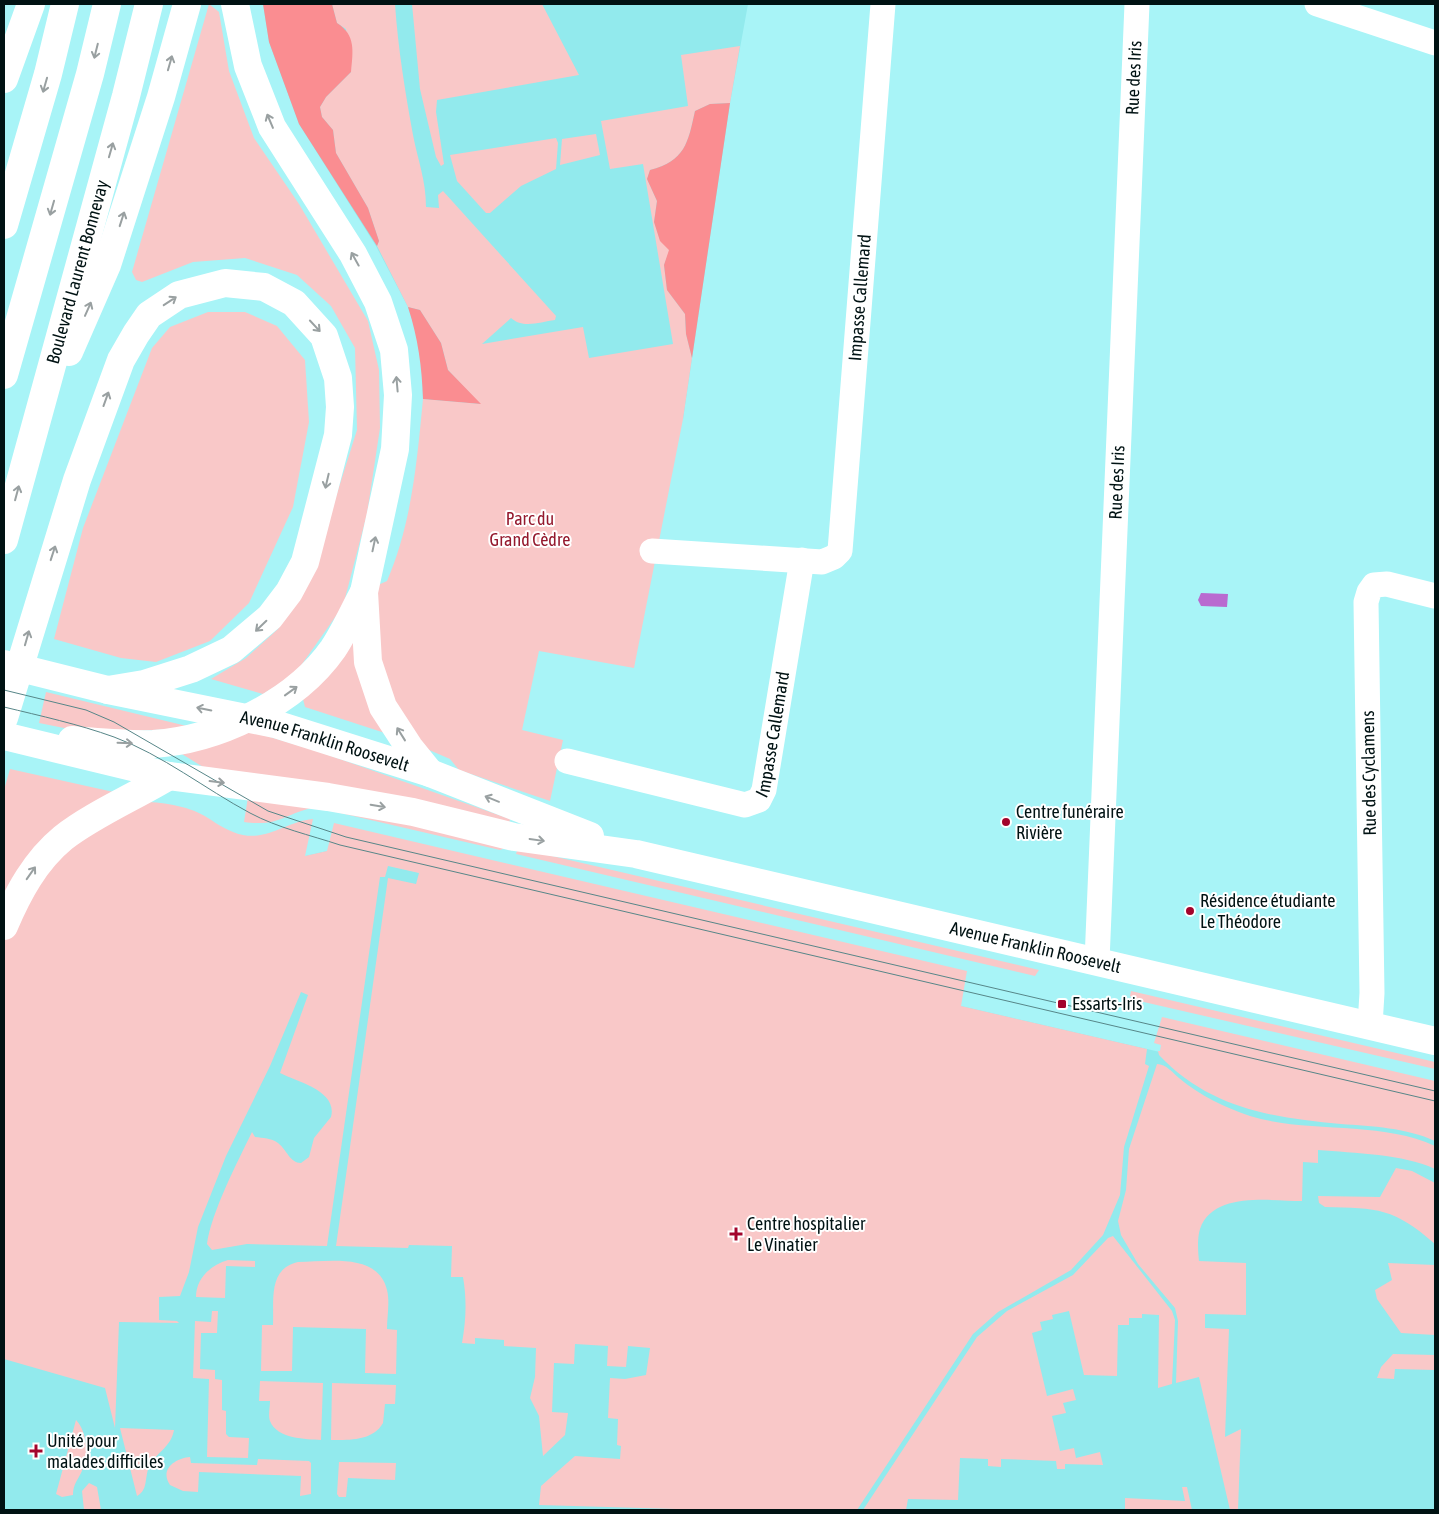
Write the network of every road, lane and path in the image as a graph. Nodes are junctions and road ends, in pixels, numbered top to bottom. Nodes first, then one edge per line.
1 (31, 4) edge
2 (65, 4) edge
3 (107, 4) edge
4 (149, 4) edge
5 (187, 4) edge
6 (235, 4) edge
7 (883, 4) edge
8 (1137, 4) edge
9 (1317, 4) edge
10 (1435, 44) edge
11 (4, 79) edge
12 (4, 224) edge
13 (4, 375) edge
14 (33, 434) junction
15 (4, 540) edge
16 (652, 551) dead end
17 (802, 560) junction
18 (364, 592) junction
19 (1435, 596) edge
20 (4, 664) edge
21 (108, 690) junction
22 (251, 718) junction
23 (4, 730) edge
24 (567, 761) dead end
25 (430, 773) junction
26 (169, 776) junction
27 (636, 854) junction
28 (4, 926) edge
29 (1097, 961) junction
30 (1370, 1025) junction
31 (1435, 1041) edge

1 - 11 main road
2 -> 12 main road
3 -> 13 main road
14 -> 4 main road, Boulevard Laurent Bonnevay
14 -> 5 main road
18 -> 6 main road
7 - 17 street, Impasse Callemard
8 - 29 street, Rue des Iris
9 - 10 street
15 -> 14 main road, Boulevard Laurent Bonnevay
16 - 17 street, Impasse Callemard
17 - 24 street, Impasse Callemard
22 -> 18 main road
25 -> 18 main road
19 - 30 street, Rue des Cyclamens
20 - 21 main road, Avenue Franklin Roosevelt
22 -> 21 main road, Avenue Franklin Roosevelt
23 -> 21 main road
23 -> 22 main road
22 - 25 main road, Avenue Franklin Roosevelt
23 - 26 main road, Avenue Franklin Roosevelt
27 -> 25 main road, Avenue Franklin Roosevelt
26 -> 27 main road, Avenue Franklin Roosevelt
28 -> 26 main road
27 - 29 main road, Avenue Franklin Roosevelt
29 - 30 main road, Avenue Franklin Roosevelt
30 - 31 main road, Avenue Franklin Roosevelt

